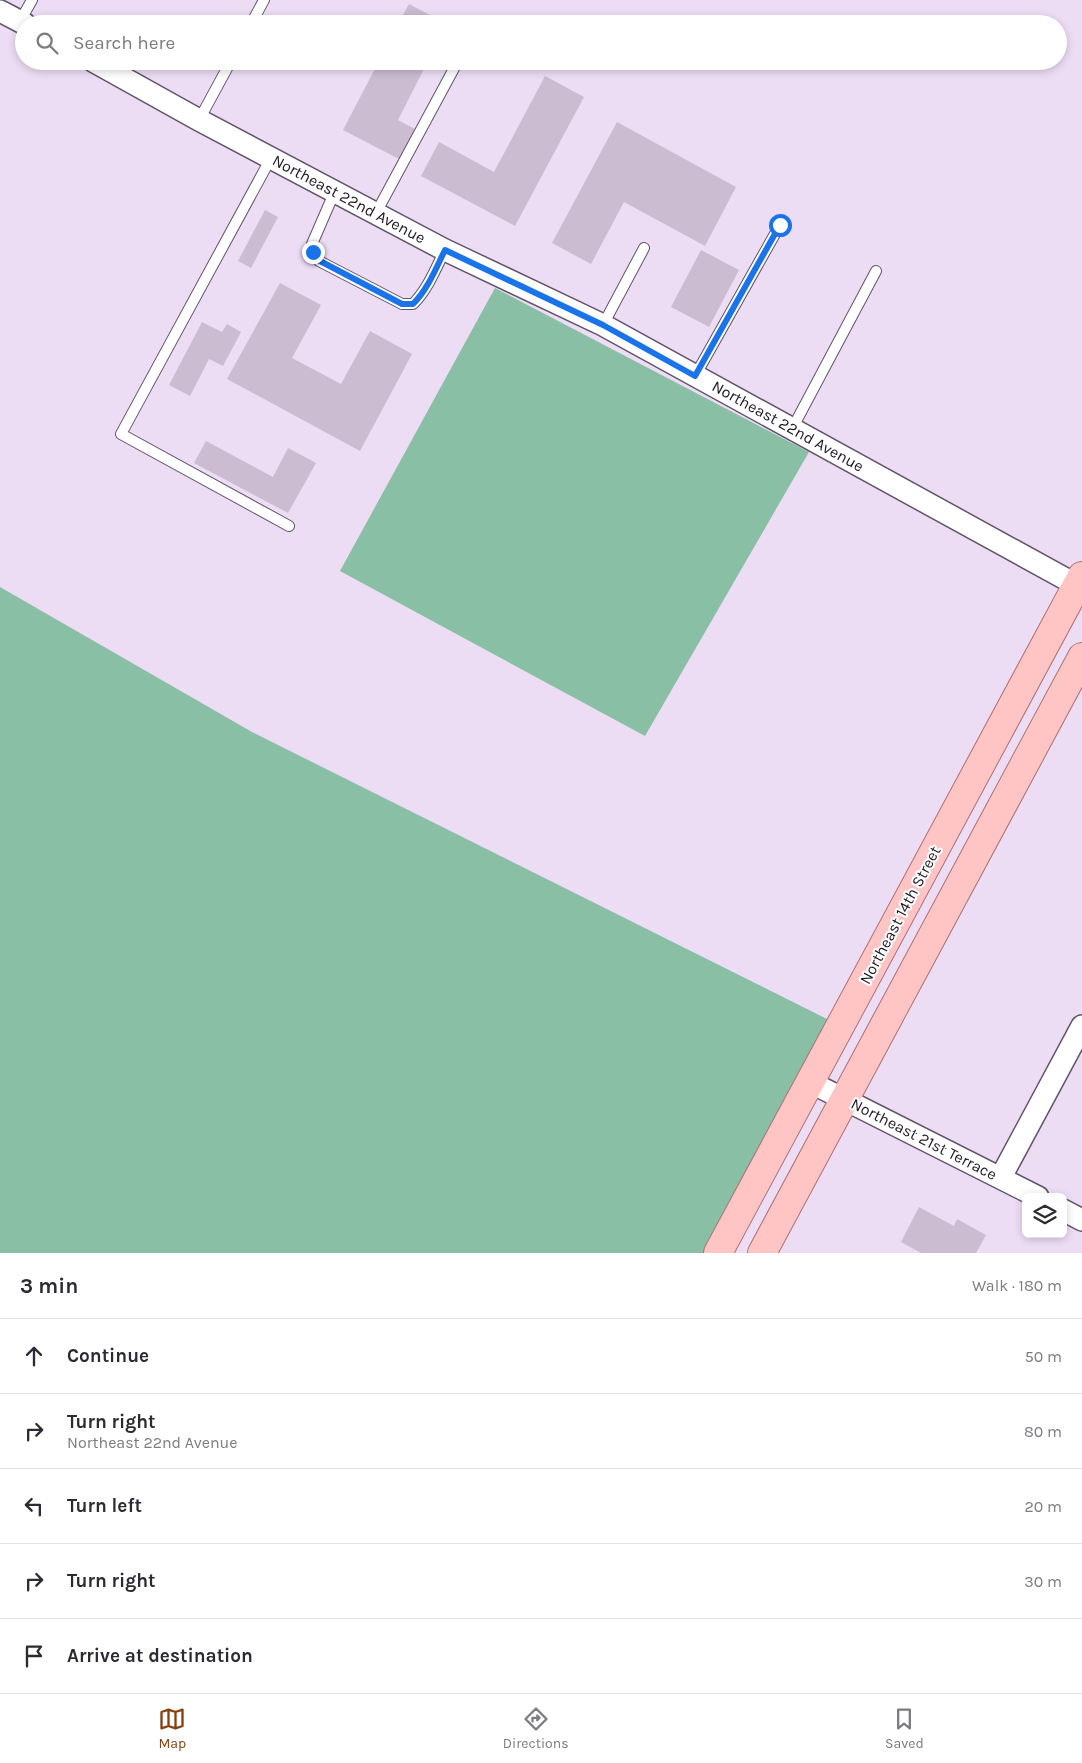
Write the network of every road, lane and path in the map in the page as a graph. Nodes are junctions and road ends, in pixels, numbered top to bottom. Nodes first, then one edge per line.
1 (32, 0) edge
2 (264, 0) edge
3 (0, 11) edge
4 (26, 15) edge
5 (256, 15) edge
6 (15, 18) edge
7 (109, 70) edge
8 (226, 70) edge
9 (453, 70) edge
10 (199, 120) junction
11 (271, 158) junction
12 (334, 191) junction
13 (376, 213) junction
14 (780, 225) dead end
15 (644, 248) dead end
16 (445, 250) junction
17 (876, 271) dead end
18 (603, 325) junction
19 (695, 376) junction
20 (792, 429) junction
21 (288, 526) dead end
22 (1080, 583) edge
23 (1082, 657) edge
24 (1082, 1026) edge
25 (810, 1082) junction
26 (844, 1099) junction
27 (1001, 1178) junction
28 (1030, 1193) edge
29 (1067, 1212) edge
30 (1082, 1220) edge
31 (718, 1253) edge
32 (762, 1253) edge

1 - 4 lane
2 - 5 lane
3 - 6 street
7 - 10 street, Northeast 22nd Avenue
8 - 10 lane
9 - 13 lane
10 - 11 street, Northeast 22nd Avenue
11 - 12 street, Northeast 22nd Avenue
11 - 21 lane
12 - 13 street, Northeast 22nd Avenue
12 - 16 lane
13 - 16 street, Northeast 22nd Avenue
14 - 19 lane
15 - 18 lane
16 - 18 street, Northeast 22nd Avenue
17 - 20 lane
18 - 19 street, Northeast 22nd Avenue
19 - 20 street, Northeast 22nd Avenue
20 - 22 street, Northeast 22nd Avenue
22 - 25 main road, Northeast 14th Street
23 - 26 main road
24 - 27 street
25 - 26 street, Northeast 21st Terrace
25 - 31 main road, Northeast 14th Street
26 - 27 street, Northeast 21st Terrace
26 - 32 main road
27 - 28 street, Northeast 21st Terrace
29 - 30 street

